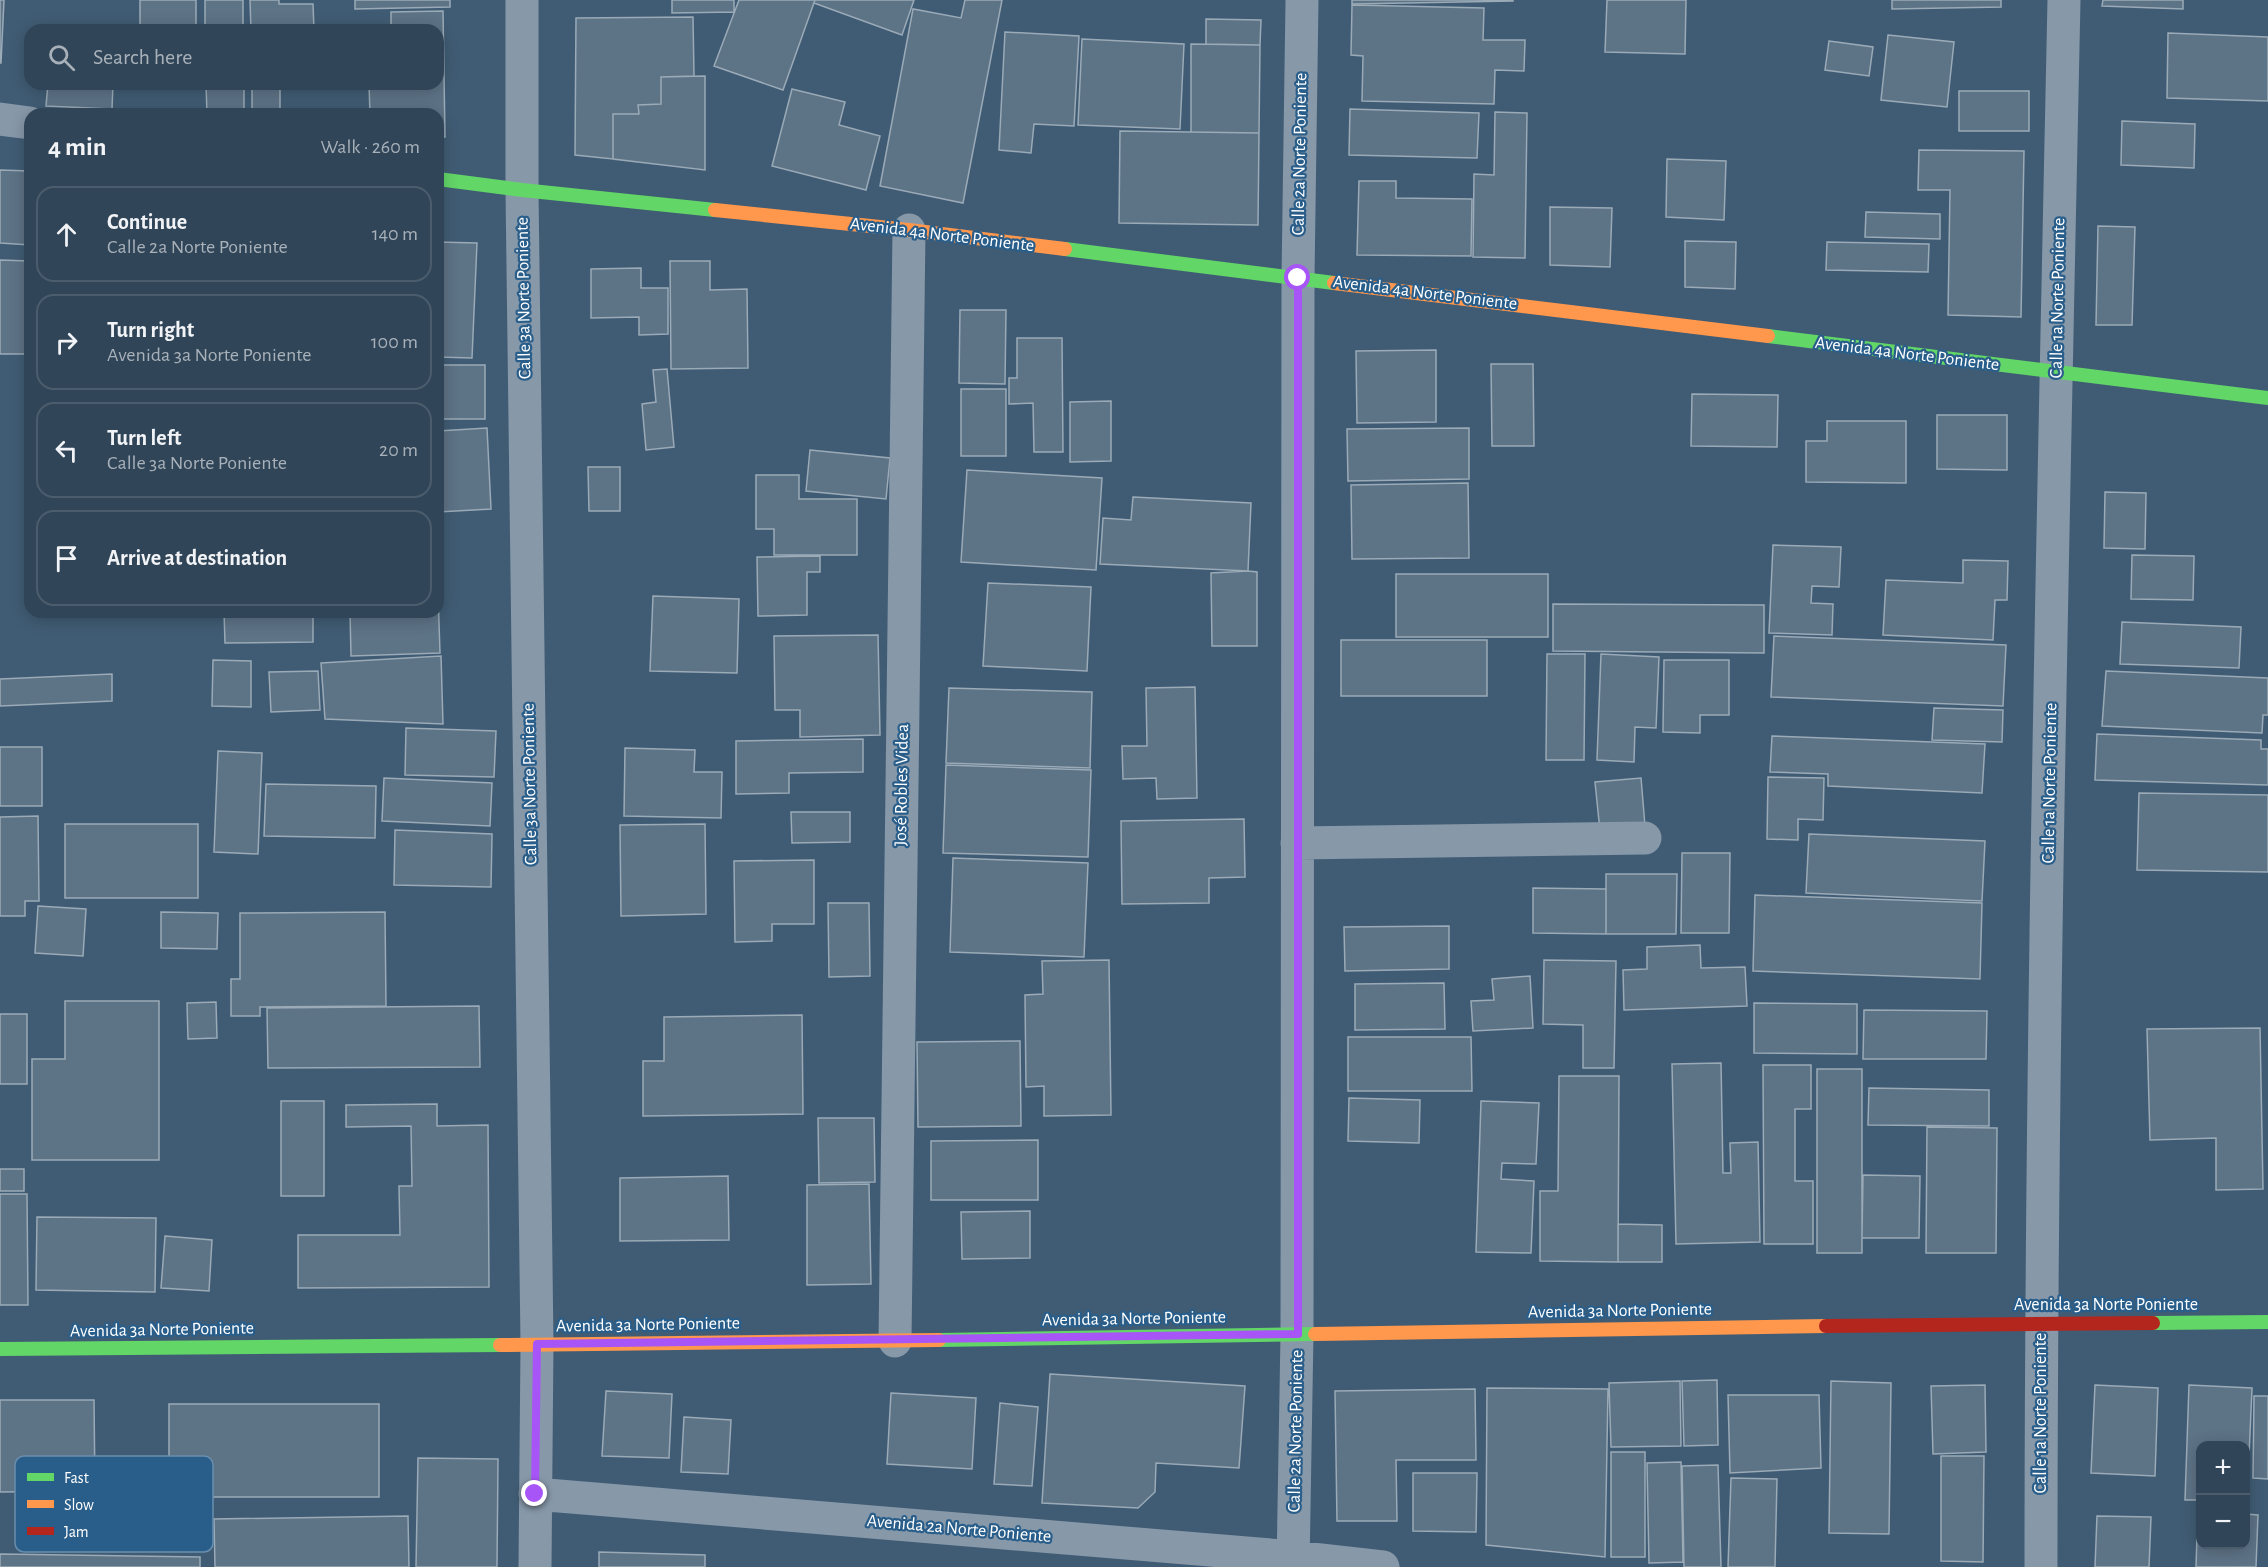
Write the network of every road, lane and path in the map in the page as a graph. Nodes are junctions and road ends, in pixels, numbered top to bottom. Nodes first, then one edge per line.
1 (522, 0) edge
2 (1302, 0) edge
3 (2064, 0) edge
4 (0, 118) edge
5 (24, 122) edge
6 (444, 180) edge
7 (522, 190) junction
8 (909, 230) junction
9 (1298, 278) junction
10 (2056, 372) junction
11 (2268, 398) edge
12 (1645, 838) dead end
13 (1298, 843) junction
14 (2268, 1322) edge
15 (2041, 1323) junction
16 (1298, 1334) junction
17 (895, 1341) junction
18 (537, 1344) junction
19 (0, 1349) edge
20 (535, 1494) junction
21 (1293, 1562) edge
22 (535, 1567) edge
23 (1383, 1567) edge
24 (2041, 1567) edge

1 - 7 street, Calle 3a Norte Poniente
2 - 9 street, Calle 2a Norte Poniente
3 - 10 street, Calle 1a Norte Poniente
4 - 5 street
6 - 7 main road, Avenida 4a Norte Poniente
7 - 8 main road, Avenida 4a Norte Poniente
7 - 18 street, Calle 3a Norte Poniente
8 - 9 main road, Avenida 4a Norte Poniente
8 - 17 street, José Robles Videa
9 - 10 main road, Avenida 4a Norte Poniente
9 - 13 street, Calle 2a Norte Poniente
10 - 11 main road, Avenida 4a Norte Poniente
10 - 15 street, Calle 1a Norte Poniente
12 - 13 street
13 - 16 street, Calle 2a Norte Poniente
14 - 15 main road, Avenida 3a Norte Poniente
15 - 16 main road, Avenida 3a Norte Poniente
15 - 24 street, Calle 1a Norte Poniente
16 - 17 main road, Avenida 3a Norte Poniente
16 - 21 street, Calle 2a Norte Poniente
17 - 18 main road, Avenida 3a Norte Poniente
18 - 19 main road, Avenida 3a Norte Poniente
18 - 20 street, Calle 3a Norte Poniente
20 - 21 street, Avenida 2a Norte Poniente
20 - 22 street, Calle 3a Norte Poniente
21 - 23 street, Avenida 2a Norte Poniente

